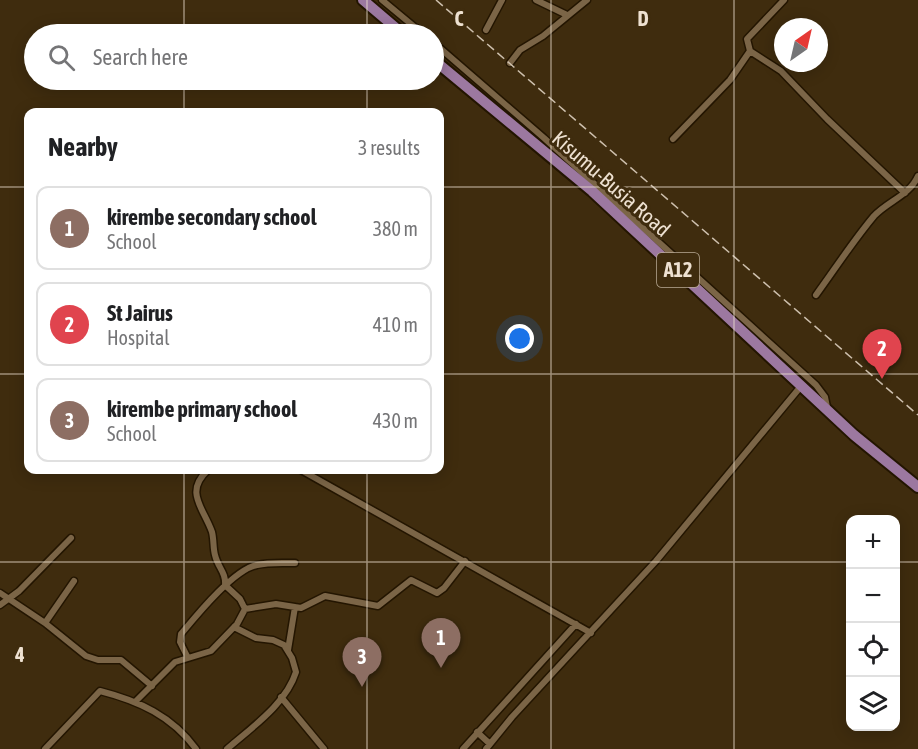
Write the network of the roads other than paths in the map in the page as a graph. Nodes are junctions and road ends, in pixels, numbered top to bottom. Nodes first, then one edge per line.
1 (363, 0) edge
2 (382, 0) edge
3 (502, 0) edge
4 (536, 0) edge
5 (587, 0) edge
6 (784, 0) edge
7 (567, 15) junction
8 (391, 24) edge
9 (411, 24) edge
10 (486, 30) dead end
11 (750, 51) junction
12 (444, 52) edge
13 (510, 63) dead end
14 (444, 68) edge
15 (673, 139) dead end
16 (918, 176) edge
17 (904, 193) junction
18 (816, 295) dead end
19 (802, 385) junction
20 (827, 407) junction
21 (204, 474) edge
22 (308, 474) edge
23 (918, 487) edge
24 (71, 538) dead end
25 (465, 561) junction
26 (295, 563) dead end
27 (74, 581) dead end
28 (225, 585) junction
29 (0, 593) edge
30 (9, 599) junction
31 (0, 605) edge
32 (295, 607) junction
33 (245, 609) junction
34 (45, 623) junction
35 (576, 624) junction
36 (234, 627) junction
37 (591, 633) junction
38 (288, 650) junction
39 (187, 656) junction
40 (152, 686) junction
41 (280, 697) junction
42 (135, 702) junction
43 (477, 732) junction
44 (488, 747) edge
45 (45, 749) edge
46 (196, 749) edge
47 (226, 749) edge
48 (324, 749) edge
49 (464, 749) edge

1 - 8 highway
2 - 9 street
3 - 10 street
4 - 7 street
5 - 7 street
6 - 11 street
7 - 13 street
11 - 15 street
11 - 17 street
12 - 20 street
14 - 19 highway, Kisumu-Busia Road / A12
16 - 17 street
17 - 18 street
19 - 20 highway, Kisumu-Busia Road / A12
19 - 37 street
20 - 23 highway, Kisumu-Busia Road / A12
21 - 28 street
22 - 25 street
24 - 30 street
25 - 32 street
25 - 35 street
26 - 28 street
27 - 34 street
28 - 33 street
28 - 39 street
29 - 30 street
30 - 31 street
30 - 34 street
32 - 33 street
32 - 38 street
33 - 36 street
34 - 40 street
35 - 37 street
35 - 43 street
36 - 38 street
36 - 39 street
37 - 44 street
38 - 41 street
39 - 40 street
40 - 42 street
41 - 47 street
41 - 48 street
42 - 45 street
42 - 46 street
43 - 44 street
43 - 49 street

